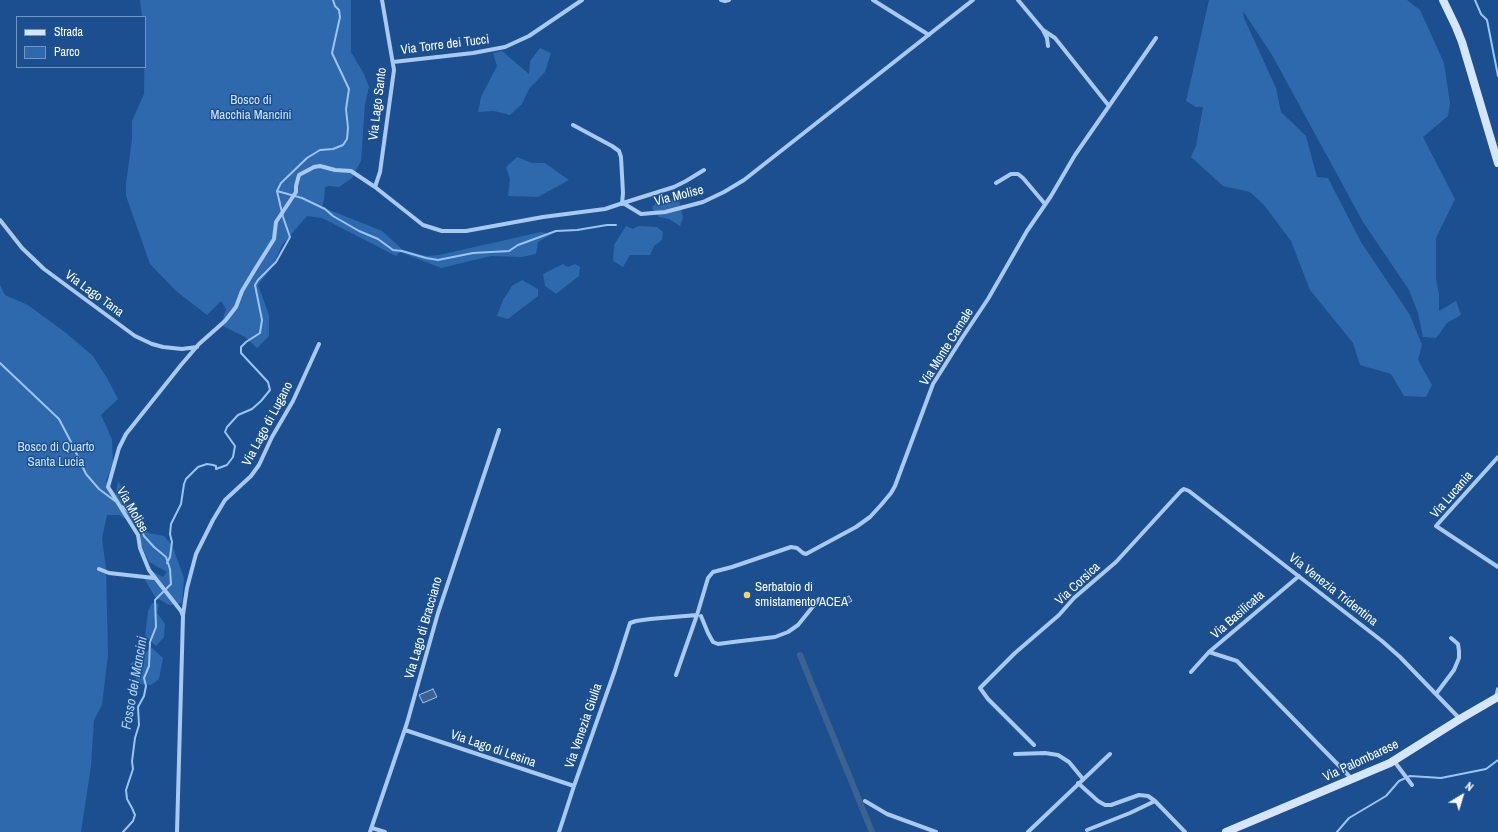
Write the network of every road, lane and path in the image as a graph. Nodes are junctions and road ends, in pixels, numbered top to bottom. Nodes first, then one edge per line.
1 (382, 0) edge
2 (582, 0) edge
3 (721, 0) edge
4 (729, 0) edge
5 (873, 0) edge
6 (973, 0) edge
7 (1018, 0) edge
8 (1443, 0) edge
9 (1043, 30) junction
10 (929, 35) junction
11 (1156, 38) dead end
12 (1048, 46) dead end
13 (393, 62) junction
14 (1110, 106) junction
15 (573, 126) dead end
16 (1498, 163) edge
17 (704, 170) dead end
18 (996, 183) dead end
19 (375, 187) junction
20 (622, 203) junction
21 (1045, 204) junction
22 (0, 220) edge
23 (319, 344) dead end
24 (197, 347) junction
25 (499, 430) dead end
26 (1498, 457) edge
27 (1184, 489) joint
28 (1498, 567) edge
29 (99, 569) dead end
30 (1299, 576) junction
31 (154, 578) junction
32 (819, 599) dead end
33 (699, 615) junction
34 (183, 616) junction
35 (1451, 638) dead end
36 (1209, 652) junction
37 (1191, 672) dead end
38 (676, 675) dead end
39 (1498, 689) edge
40 (1436, 694) junction
41 (1497, 698) edge
42 (1460, 719) junction
43 (405, 730) junction
44 (1034, 745) dead end
45 (1015, 754) dead end
46 (1110, 754) dead end
47 (1394, 761) junction
48 (1083, 779) junction
49 (1352, 780) junction
50 (1078, 783) junction
51 (1412, 785) dead end
52 (574, 786) junction
53 (865, 801) dead end
54 (1155, 801) junction
55 (371, 830) edge
56 (1087, 830) dead end
57 (177, 832) edge
58 (385, 832) edge
59 (559, 832) edge
60 (936, 832) edge
61 (1028, 832) edge
62 (1184, 832) edge
63 (1226, 832) edge

1 - 13 street, Via Lago Santo
2 - 13 street, Via Torre dei Tucci
3 - 4 street
5 - 10 street
6 - 10 street, Via Molise
7 - 9 street
8 - 16 main road
9 - 12 street
9 - 14 street
10 - 20 street, Via Molise
11 - 14 street, Via Monte Carnale
13 - 19 street, Via Lago Santo
14 - 21 street, Via Monte Carnale
15 - 20 street
17 - 20 street
18 - 21 street
19 - 20 street
19 - 24 street, Via Molise
21 - 33 street, Via Monte Carnale
22 - 24 street, Via Lago Tana
23 - 34 street, Via Lago di Lugano
24 - 31 street, Via Molise
25 - 43 street, Via Lago di Bracciano
26 - 28 street, Via Lucania
27 - 30 street, Via Venezia Tridentina
27 - 44 street, Via Corsica
29 - 31 street
30 - 36 street, Via Basilicata
30 - 40 street, Via Venezia Tridentina
31 - 34 street, Via Molise
32 - 33 street
33 - 38 street
33 - 52 street, Via Venezia Giulia
34 - 57 street
35 - 40 street
36 - 37 street, Via Basilicata
36 - 49 street
39 - 41 street
40 - 42 street, Via Venezia Tridentina
41 - 42 main road, Via Palombarese
42 - 47 main road, Via Palombarese
43 - 52 street, Via Lago di Lesina
43 - 55 street, Via Lago di Bracciano
45 - 48 street
46 - 48 street
47 - 49 main road, Via Palombarese
47 - 51 street
48 - 50 street
49 - 63 main road, Via Palombarese
50 - 54 street
50 - 61 street
52 - 59 street, Via Venezia Giulia
53 - 60 street
54 - 56 street
54 - 62 street
55 - 58 street

